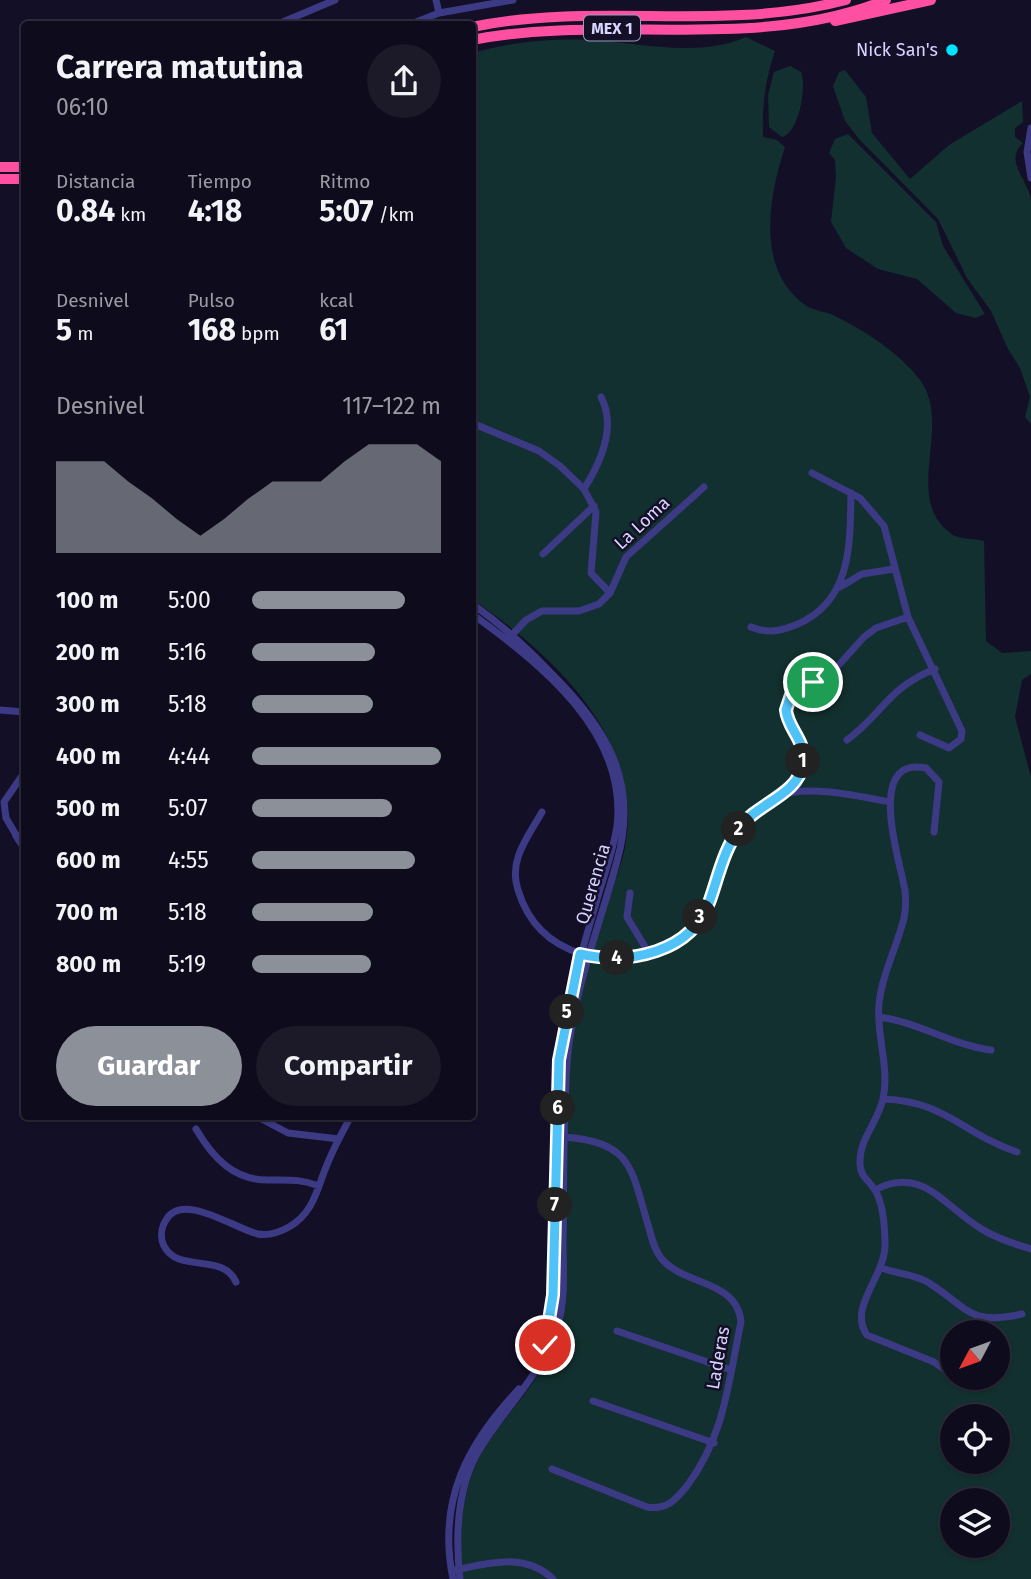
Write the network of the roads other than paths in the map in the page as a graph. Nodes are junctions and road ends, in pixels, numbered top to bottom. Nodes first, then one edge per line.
1 (335, 0) edge
2 (436, 0) edge
3 (513, 0) edge
4 (836, 0) edge
5 (846, 0) edge
6 (887, 0) edge
7 (931, 0) edge
8 (823, 5) junction
9 (439, 13) junction
10 (855, 14) junction
11 (285, 21) edge
12 (419, 21) edge
13 (476, 26) edge
14 (476, 39) edge
15 (1031, 131) edge
16 (0, 167) edge
17 (21, 167) edge
18 (1031, 178) edge
19 (0, 181) edge
20 (21, 181) edge
21 (601, 397) dead end
22 (476, 425) edge
23 (812, 473) dead end
24 (704, 487) dead end
25 (584, 489) junction
26 (851, 493) junction
27 (594, 506) junction
28 (543, 554) dead end
29 (894, 569) junction
30 (839, 587) junction
31 (610, 593) junction
32 (476, 607) edge
33 (476, 616) edge
34 (908, 617) junction
35 (751, 627) dead end
36 (510, 637) junction
37 (935, 670) junction
38 (0, 710) edge
39 (21, 712) edge
40 (920, 735) dead end
41 (846, 740) dead end
42 (21, 777) edge
43 (781, 795) junction
44 (890, 802) junction
45 (2, 811) edge
46 (542, 812) dead end
47 (934, 832) dead end
48 (16, 835) junction
49 (21, 836) edge
50 (21, 843) edge
51 (630, 892) dead end
52 (584, 955) junction
53 (650, 955) junction
54 (879, 1017) junction
55 (991, 1049) dead end
56 (883, 1099) junction
57 (264, 1120) edge
58 (349, 1120) edge
59 (196, 1129) dead end
60 (556, 1136) junction
61 (566, 1137) junction
62 (339, 1139) junction
63 (1017, 1152) dead end
64 (319, 1186) junction
65 (875, 1190) junction
66 (1031, 1249) edge
67 (882, 1268) junction
68 (236, 1282) dead end
69 (1022, 1314) dead end
70 (617, 1331) dead end
71 (538, 1366) junction
72 (940, 1366) edge
73 (731, 1370) junction
74 (593, 1401) dead end
75 (714, 1443) junction
76 (552, 1469) dead end
77 (454, 1573) edge
78 (460, 1579) edge
79 (553, 1579) edge

1 - 11 street
2 - 9 street
3 - 9 street
4 - 8 highway
5 - 8 highway, MEX 1
6 - 10 highway, MEX 1
7 - 10 highway
8 - 13 highway, MEX 1
9 - 12 street
10 - 14 highway, MEX 1
15 - 18 street
16 - 17 highway
19 - 20 highway
21 - 25 street
22 - 25 street
23 - 26 street
24 - 31 street, La Loma
25 - 27 street
26 - 29 street
26 - 30 street
27 - 28 street
27 - 31 street
29 - 30 street
29 - 34 street
30 - 35 street
31 - 36 street
32 - 36 street, Querencia
33 - 36 street, Querencia
34 - 37 street
34 - 43 street
36 - 52 street, Querencia
37 - 40 street
37 - 41 street
38 - 39 street
42 - 45 street
43 - 44 street
43 - 53 street
44 - 47 street
44 - 54 street
45 - 48 street
46 - 52 street
48 - 49 street
48 - 50 street
51 - 53 street
52 - 53 street
52 - 60 street, Querencia
52 - 61 street, Querencia
54 - 55 street
54 - 56 street
56 - 63 street
56 - 65 street
57 - 62 street
58 - 62 street
59 - 64 street
60 - 61 street, Laderas
60 - 71 street, Querencia
61 - 71 street, Querencia
61 - 73 street, Laderas
62 - 64 street
64 - 68 street
65 - 66 street
65 - 67 street
67 - 69 street
67 - 72 street
70 - 73 street
71 - 77 street, Querencia
71 - 77 street, Querencia
73 - 75 street, Laderas
74 - 75 street
75 - 76 street, Laderas
77 - 78 street, Querencia
77 - 79 street

